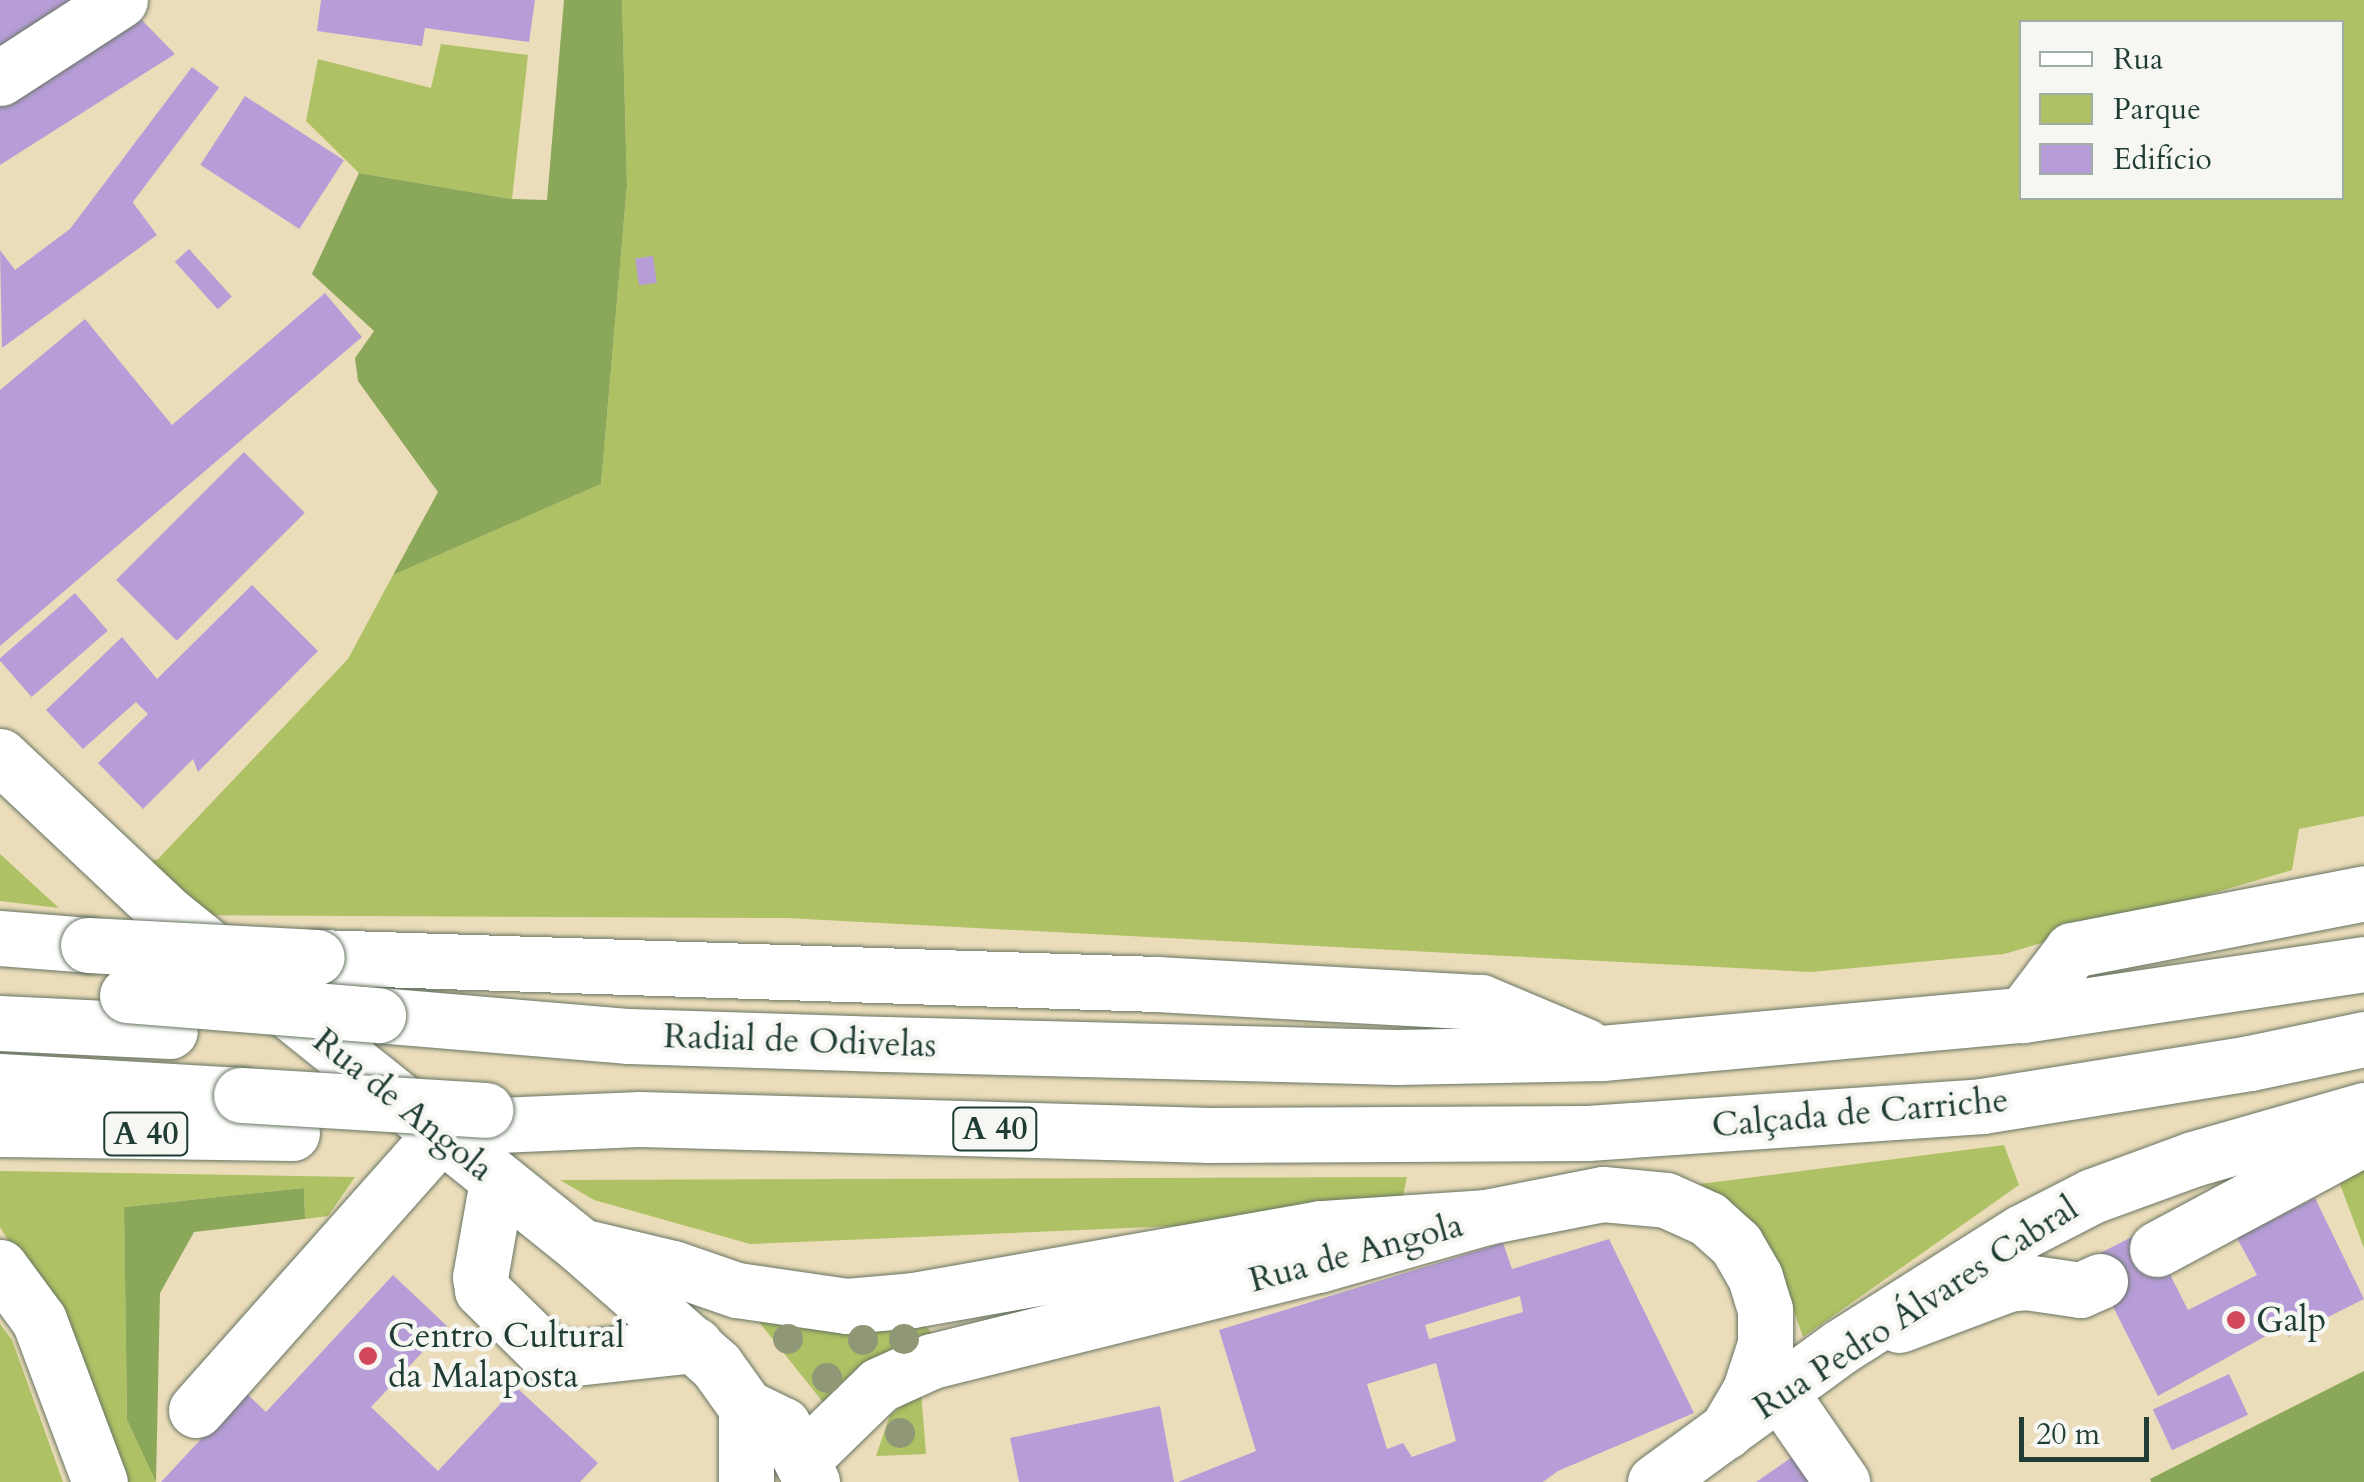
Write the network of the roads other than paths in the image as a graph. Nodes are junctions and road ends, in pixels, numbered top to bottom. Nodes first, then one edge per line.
1 (112, 5) edge
2 (0, 78) edge
3 (0, 756) edge
4 (2364, 893) edge
5 (0, 938) edge
6 (2364, 964) edge
7 (0, 985) edge
8 (2022, 1016) junction
9 (0, 1023) edge
10 (386, 1024) junction
11 (2364, 1039) edge
12 (1602, 1054) junction
13 (0, 1080) edge
14 (2364, 1110) edge
15 (475, 1123) junction
16 (0, 1130) edge
17 (2364, 1138) edge
18 (497, 1181) junction
19 (1486, 1217) junction
20 (582, 1247) junction
21 (2157, 1249) dead end
22 (0, 1268) edge
23 (2100, 1281) dead end
24 (694, 1345) junction
25 (1840, 1347) junction
26 (1780, 1392) junction
27 (746, 1407) junction
28 (196, 1410) dead end
29 (1726, 1431) junction
30 (798, 1475) edge
31 (100, 1482) edge
32 (746, 1482) edge
33 (1655, 1482) edge
34 (1842, 1482) edge

1 - 2 main road
3 - 15 main road, Rua de Angola
4 - 8 main road
5 - 12 main road, bridge
6 - 8 main road
7 - 10 main road, bridge
8 - 12 main road
9 - 10 main road
10 - 12 main road, Radial de Odivelas
11 - 15 main road, Calçada de Carriche / A 40
13 - 15 main road, bridge
14 - 25 main road, Rua Pedro Álvares Cabral
15 - 16 main road, A 40
15 - 18 main road, Rua de Angola
15 - 28 main road
17 - 21 main road
18 - 20 main road, Rua de Angola
18 - 24 main road
19 - 20 main road
19 - 29 main road, Rua de Angola
19 - 30 main road, Rua de Angola
20 - 24 main road, Rua de Angola
22 - 31 main road
23 - 25 main road
24 - 27 main road, Rua de Angola
25 - 26 main road, Rua Pedro Álvares Cabral
26 - 29 main road, Rua Pedro Álvares Cabral
26 - 34 main road
27 - 30 main road
27 - 32 main road
29 - 33 main road, Rua Pedro Álvares Cabral

